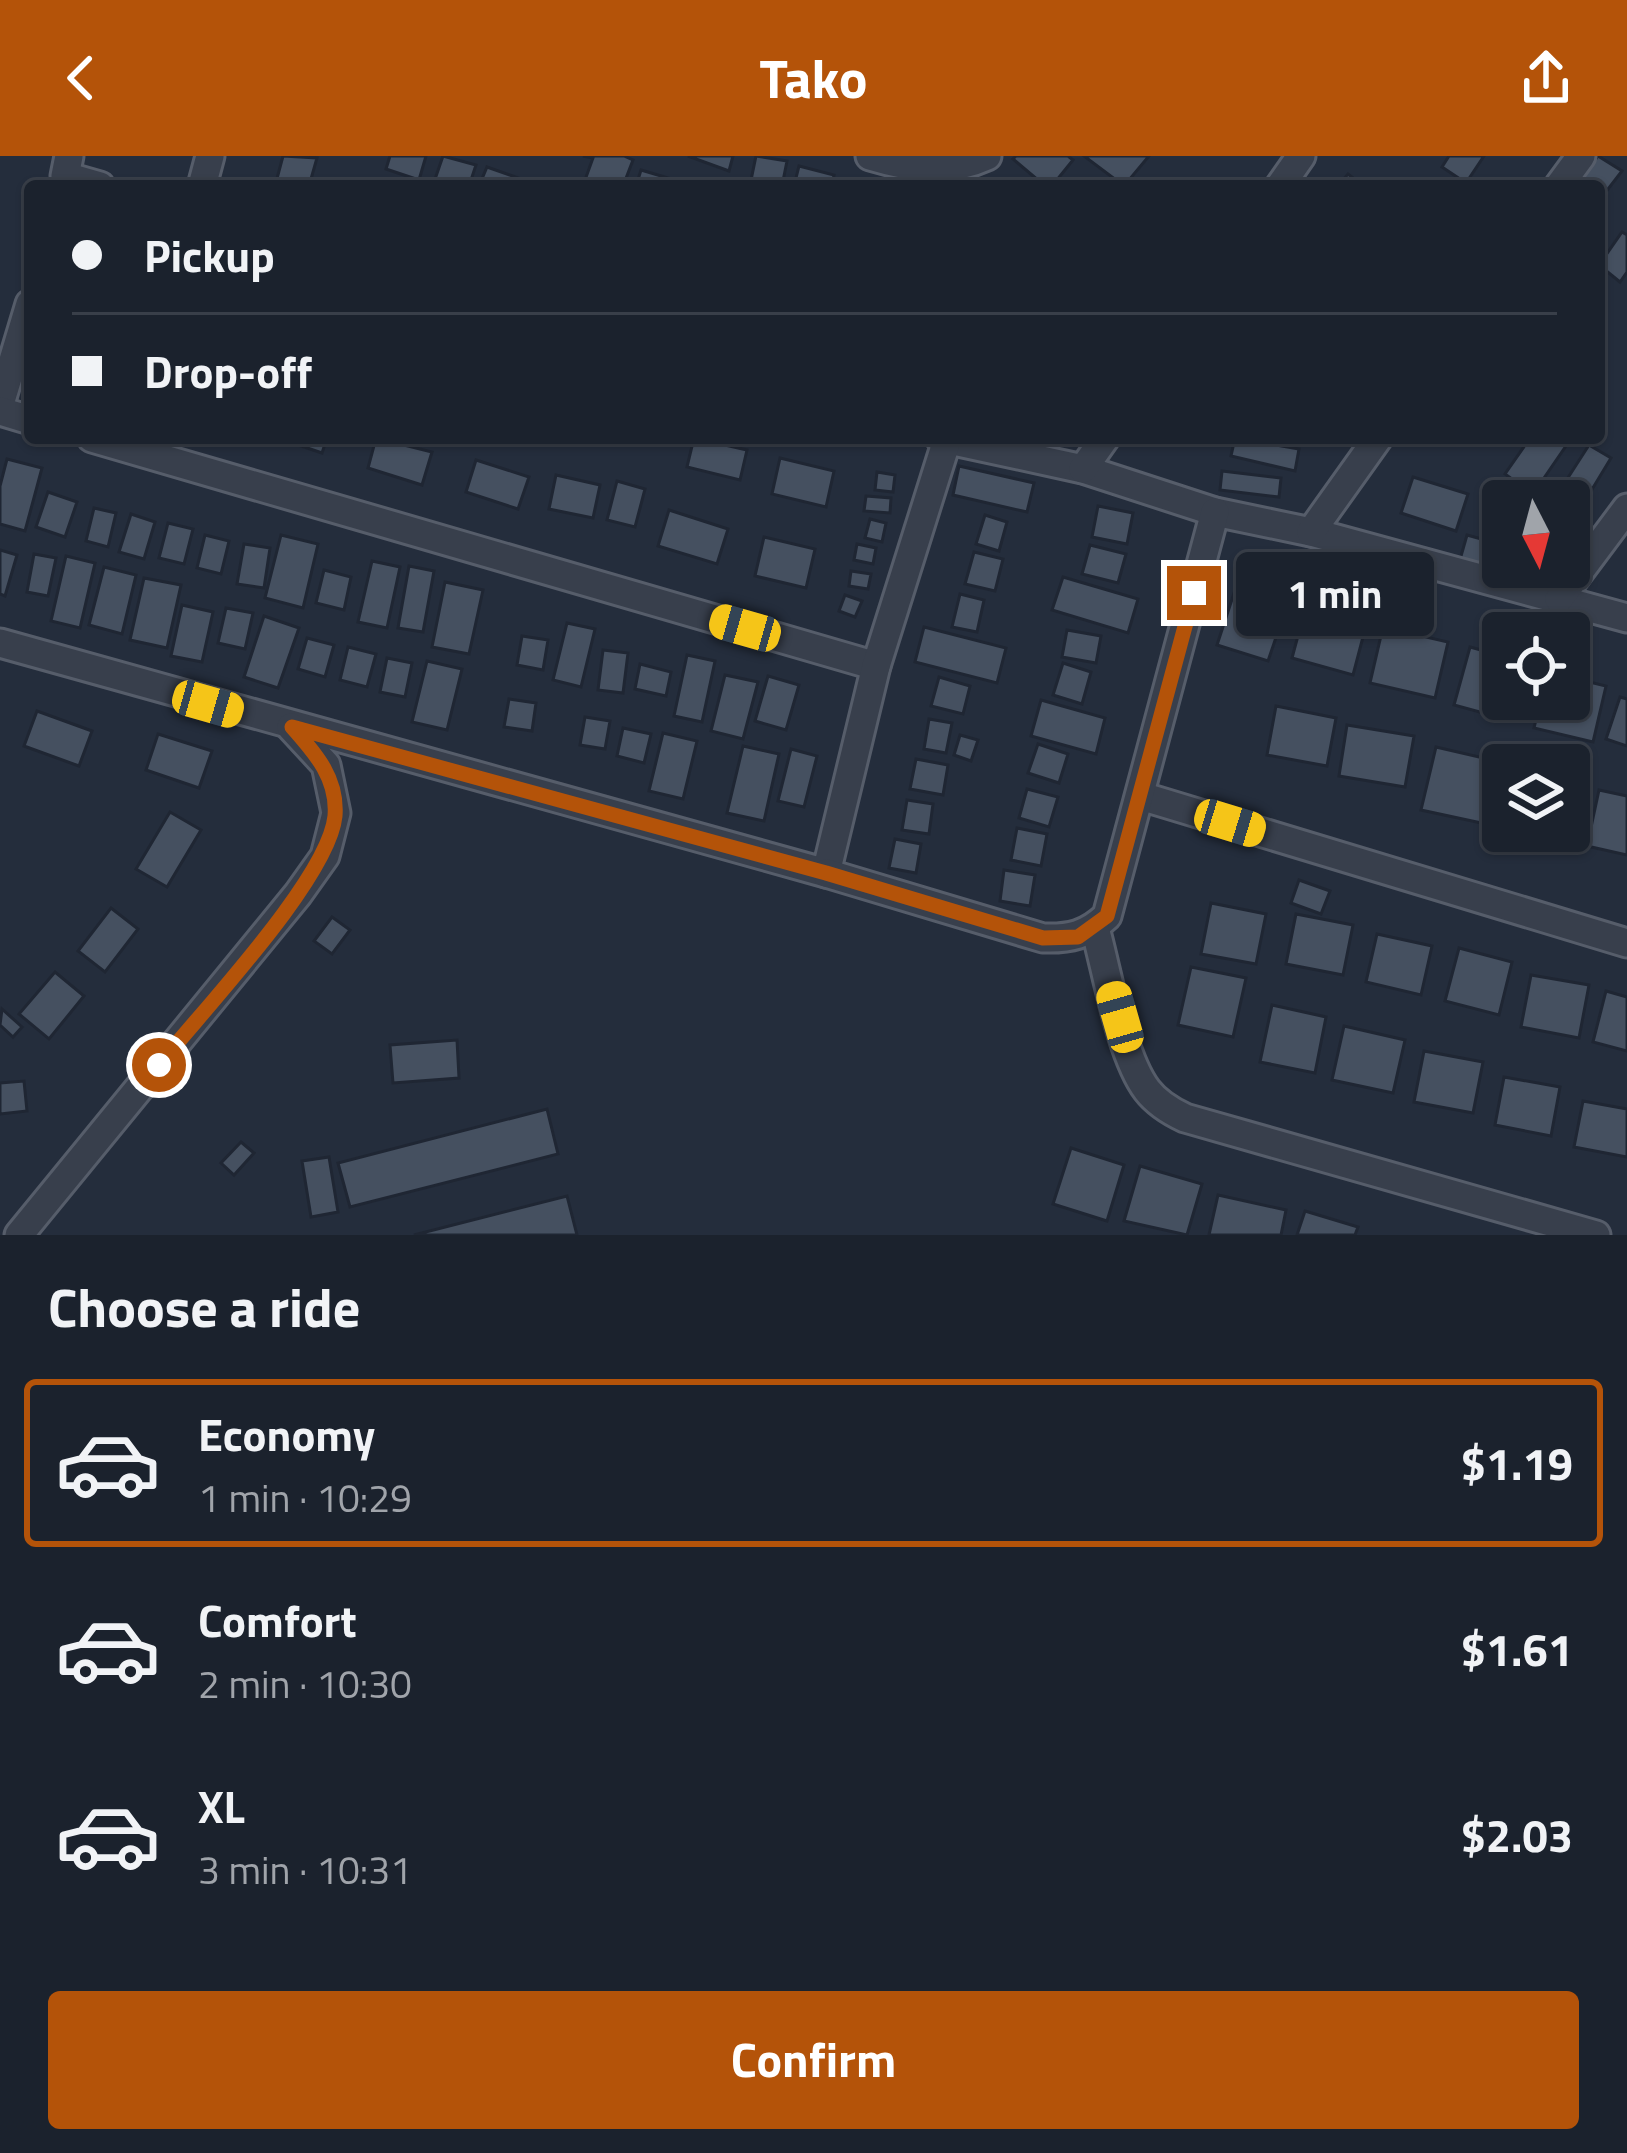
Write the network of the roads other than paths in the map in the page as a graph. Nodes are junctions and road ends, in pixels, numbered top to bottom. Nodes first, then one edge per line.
1 (870, 156) edge
2 (987, 156) edge
3 (10, 338) edge
4 (0, 408) edge
5 (113, 444) edge
6 (943, 444) edge
7 (967, 444) edge
8 (1101, 444) edge
9 (1374, 444) edge
10 (1083, 469) junction
11 (1627, 508) edge
12 (1215, 512) junction
13 (1311, 532) junction
14 (1559, 599) junction
15 (1627, 618) edge
16 (0, 644) edge
17 (876, 666) junction
18 (292, 727) junction
19 (1141, 796) junction
20 (826, 873) junction
21 (1094, 928) junction
22 (1627, 943) edge
23 (20, 1235) edge
24 (1596, 1235) edge

1 - 2 street
3 - 4 street
5 - 17 street
6 - 17 street
7 - 10 street
8 - 10 street
9 - 13 street
10 - 12 street
11 - 14 street
12 - 13 street
12 - 19 street
13 - 14 street
14 - 15 street
16 - 18 street
17 - 20 street
18 - 20 street
18 - 23 street
19 - 21 street
19 - 22 street
20 - 21 street
21 - 24 street

